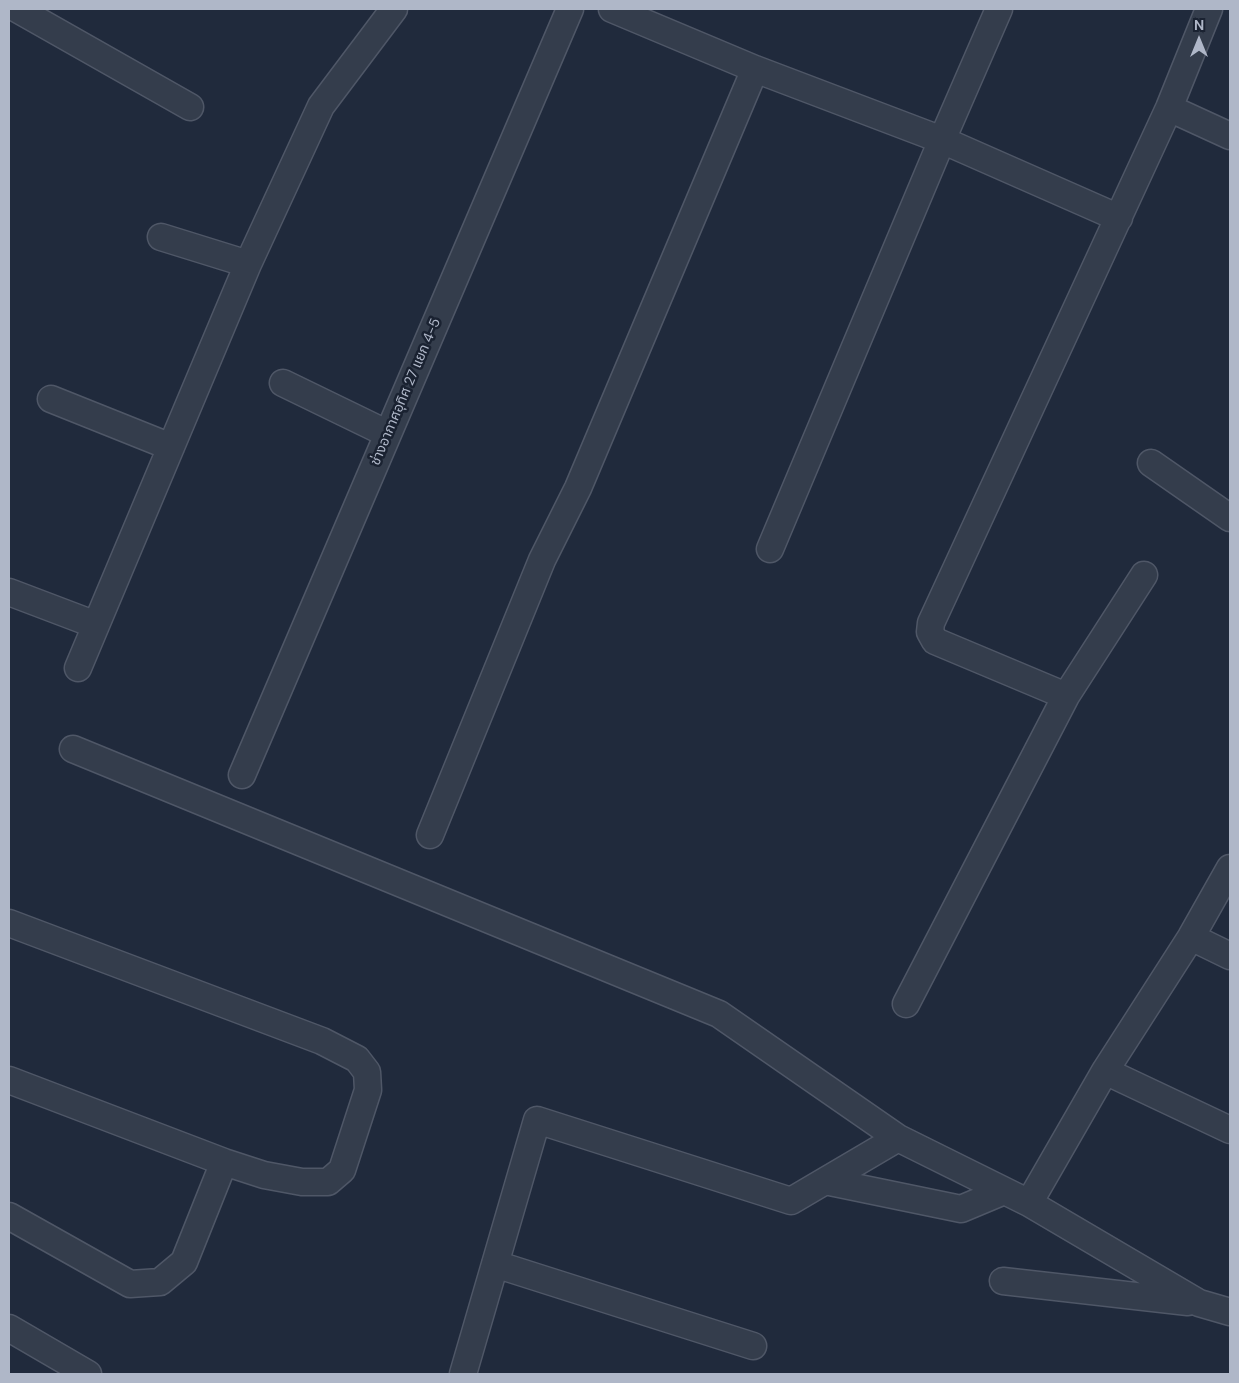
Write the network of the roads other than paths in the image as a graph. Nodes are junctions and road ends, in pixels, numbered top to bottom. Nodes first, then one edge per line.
1 (17, 9) edge
2 (394, 9) edge
3 (570, 9) edge
4 (612, 9) edge
5 (999, 9) edge
6 (1210, 9) edge
7 (755, 69) junction
8 (190, 107) dead end
9 (1169, 108) junction
10 (1230, 136) edge
11 (942, 140) junction
12 (1119, 218) junction
13 (161, 237) dead end
14 (248, 264) junction
15 (282, 383) dead end
16 (52, 399) dead end
17 (388, 434) junction
18 (171, 447) junction
19 (1151, 463) dead end
20 (1230, 518) edge
21 (770, 549) dead end
22 (1144, 575) dead end
23 (9, 592) edge
24 (96, 625) junction
25 (78, 668) dead end
26 (1066, 696) junction
27 (73, 749) dead end
28 (242, 775) dead end
29 (430, 835) dead end
30 (1230, 868) edge
31 (9, 923) edge
32 (1191, 938) junction
33 (1230, 956) edge
34 (906, 1004) dead end
35 (1105, 1070) junction
36 (9, 1080) edge
37 (1230, 1130) edge
38 (898, 1138) junction
39 (224, 1162) junction
40 (825, 1181) junction
41 (1004, 1190) junction
42 (1029, 1203) junction
43 (9, 1216) edge
44 (495, 1264) junction
45 (1003, 1281) dead end
46 (1199, 1303) junction
47 (1230, 1312) edge
48 (9, 1328) edge
49 (753, 1346) dead end
50 (88, 1374) edge
51 (463, 1374) edge

1 - 8 street
2 - 14 street
3 - 17 street, ช่างอากาศอุทิศ 27 แยก 4-5
4 - 7 street
5 - 11 street
6 - 9 street
7 - 11 street
7 - 29 street
9 - 10 street
9 - 12 street
11 - 12 street
11 - 21 street
12 - 26 street
13 - 14 street
14 - 18 street
15 - 17 street
16 - 18 street
17 - 28 street, ช่างอากาศอุทิศ 27 แยก 4-5
18 - 24 street
19 - 20 street
22 - 26 street
23 - 24 street
24 - 25 street
26 - 34 street
27 - 38 street
30 - 32 street
31 - 39 street
32 - 33 street
32 - 35 street
35 - 37 street
35 - 42 street
36 - 39 street
38 - 40 street
38 - 41 street
39 - 43 street
40 - 41 street
40 - 44 street
41 - 42 street
42 - 46 street
44 - 49 street
44 - 51 street
45 - 46 street
46 - 47 street
48 - 50 street

